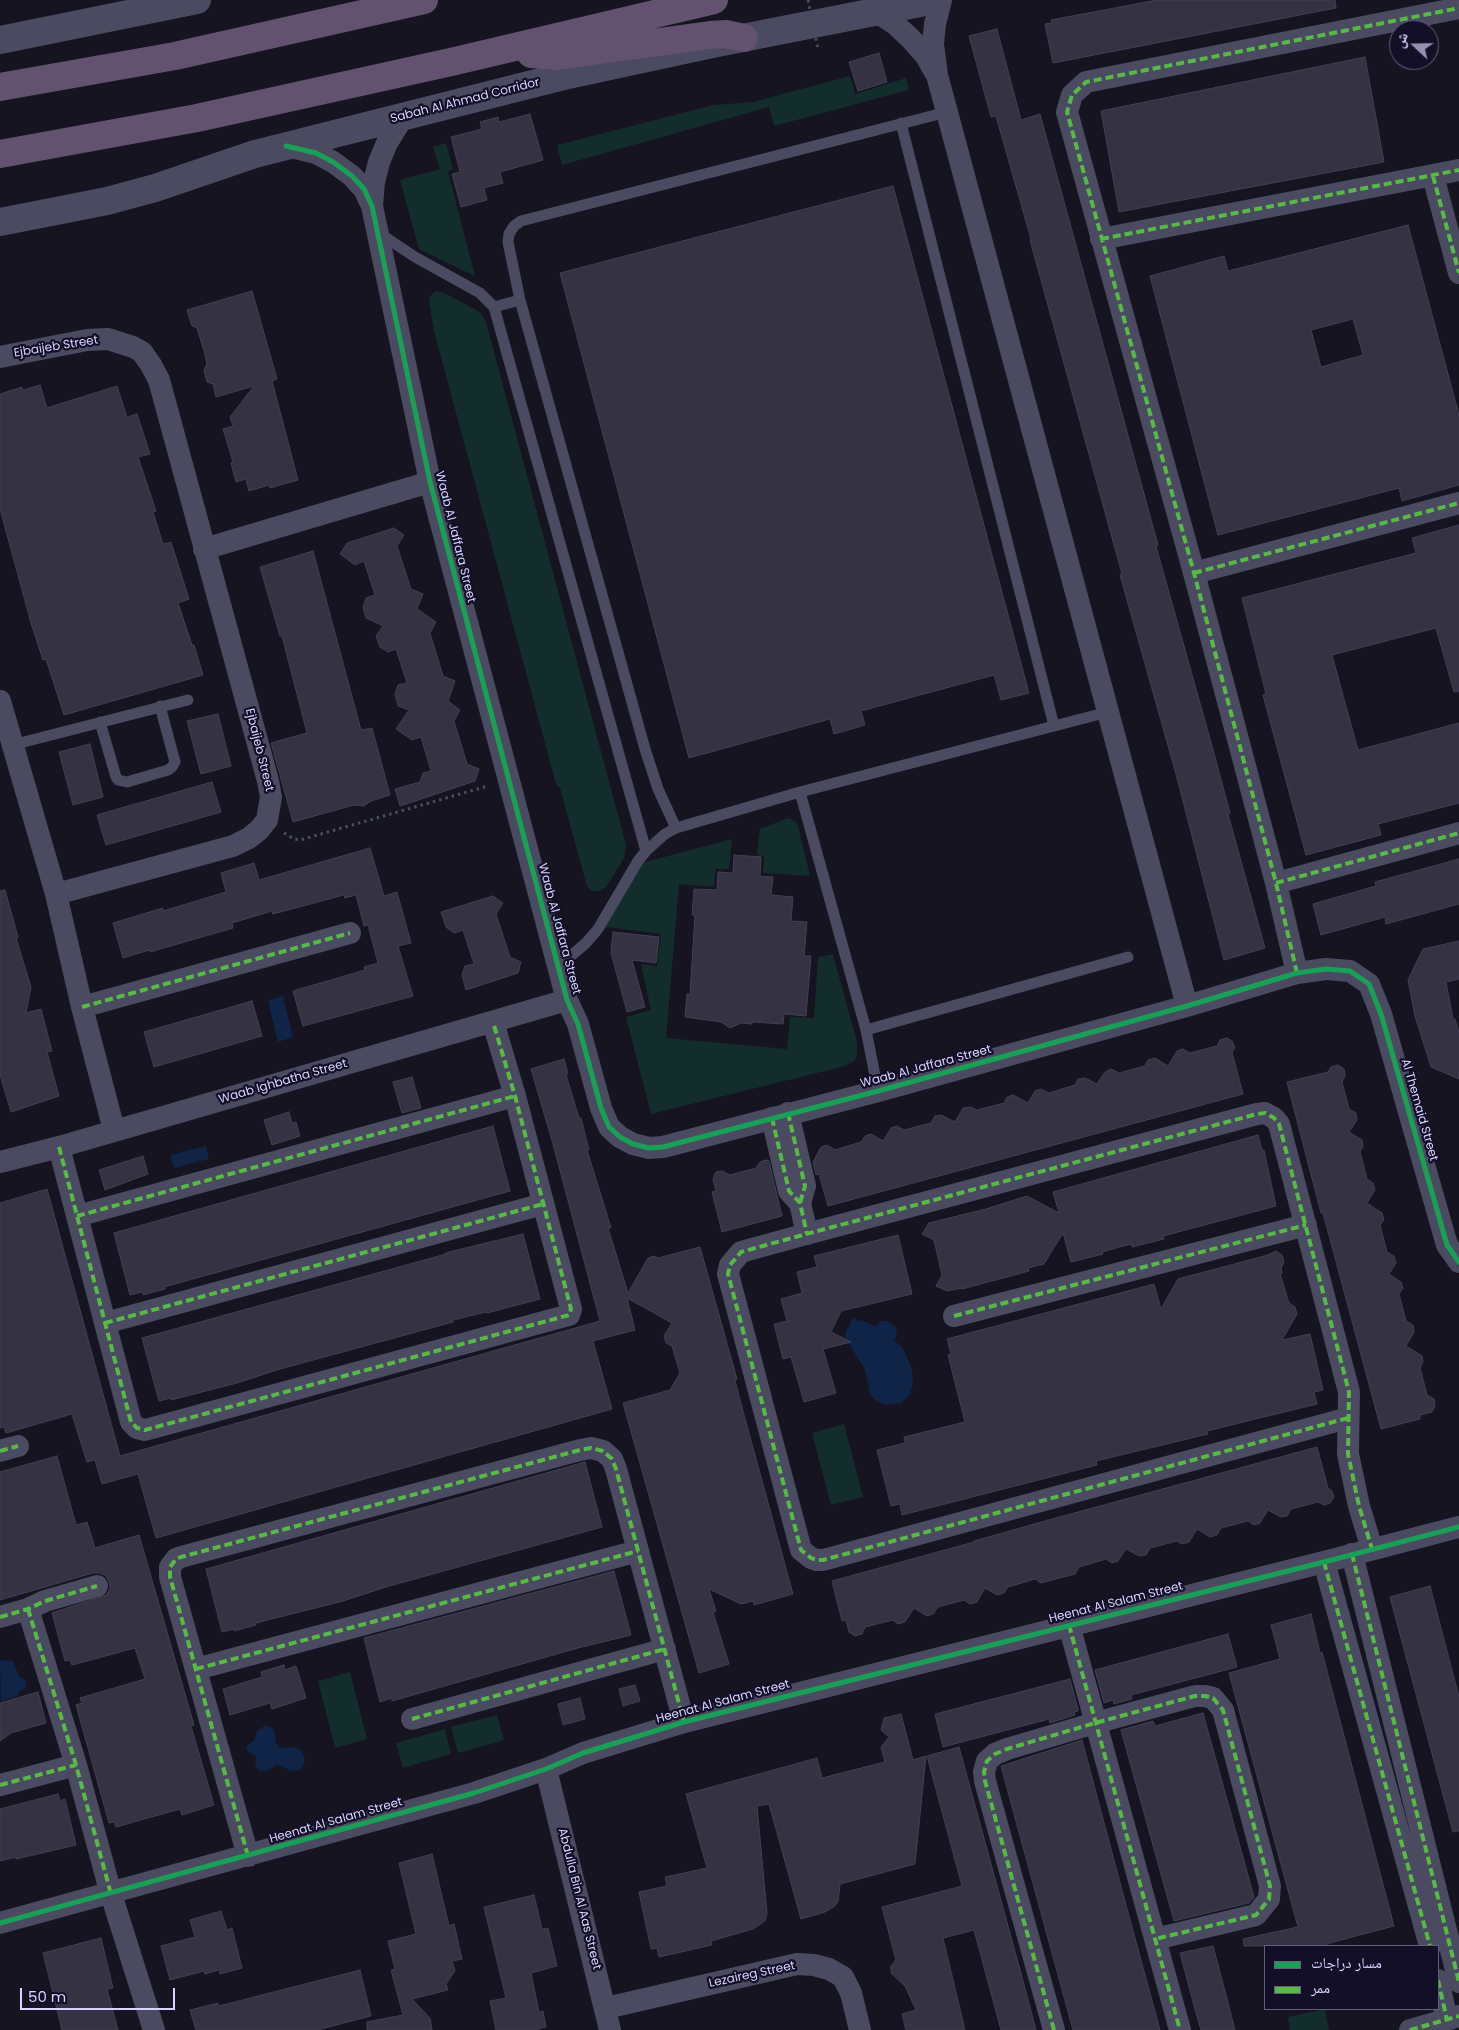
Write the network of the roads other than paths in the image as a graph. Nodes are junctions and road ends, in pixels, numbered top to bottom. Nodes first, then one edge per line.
1 (197, 0) edge
2 (424, 0) edge
3 (714, 0) edge
4 (935, 0) edge
5 (941, 0) edge
6 (1459, 8) edge
7 (877, 12) junction
8 (744, 38) junction
9 (0, 40) edge
10 (505, 49) junction
11 (937, 75) junction
12 (0, 87) edge
13 (947, 112) junction
14 (404, 117) junction
15 (901, 122) junction
16 (286, 146) junction
17 (0, 154) edge
18 (1459, 170) edge
19 (1433, 176) junction
20 (372, 206) junction
21 (0, 222) edge
22 (379, 233) junction
23 (1101, 240) junction
24 (1459, 273) edge
25 (520, 300) junction
26 (494, 307) junction
27 (0, 357) edge
28 (430, 482) junction
29 (1459, 504) edge
30 (204, 549) junction
31 (1194, 573) junction
32 (188, 700) dead end
33 (0, 701) edge
34 (160, 706) junction
35 (1108, 712) junction
36 (100, 722) junction
37 (1054, 726) junction
38 (7, 740) edge
39 (800, 792) junction
40 (676, 828) junction
41 (1459, 833) edge
42 (646, 851) junction
43 (1276, 883) junction
44 (56, 894) junction
45 (350, 933) dead end
46 (1128, 958) dead end
47 (558, 967) junction
48 (1350, 971) joint
49 (1297, 973) junction
50 (567, 1000) junction
51 (1187, 1006) junction
52 (82, 1007) junction
53 (493, 1022) junction
54 (866, 1030) junction
55 (878, 1091) junction
56 (515, 1096) junction
57 (780, 1116) junction
58 (114, 1130) junction
59 (58, 1147) junction
60 (0, 1162) edge
61 (543, 1204) junction
62 (77, 1216) junction
63 (1306, 1225) junction
64 (807, 1234) junction
65 (1459, 1262) edge
66 (954, 1316) dead end
67 (105, 1323) junction
68 (1348, 1418) junction
69 (1459, 1526) edge
70 (638, 1551) junction
71 (1362, 1552) junction
72 (1324, 1562) junction
73 (96, 1586) dead end
74 (28, 1608) junction
75 (0, 1617) edge
76 (1069, 1625) junction
77 (664, 1649) junction
78 (196, 1669) junction
79 (412, 1719) dead end
80 (684, 1722) junction
81 (1095, 1723) junction
82 (76, 1764) junction
83 (546, 1769) junction
84 (0, 1785) edge
85 (248, 1856) junction
86 (111, 1894) junction
87 (0, 1923) edge
88 (1155, 1939) junction
89 (1430, 1945) edge
90 (1459, 1982) edge
91 (1439, 1983) edge
92 (1453, 2018) edge
93 (608, 2019) edge
94 (154, 2030) edge
95 (860, 2030) edge
96 (1054, 2030) edge
97 (1180, 2030) edge
98 (1410, 2030) edge

1 - 9 street
2 - 12 highway
3 - 10 highway
4 - 7 street, Sabah Al Ahmad Corridor
5 - 11 street
6 - 23 street
7 - 8 street, Sabah Al Ahmad Corridor
7 - 11 street
8 - 10 highway
8 - 14 street, Sabah Al Ahmad Corridor
10 - 17 highway
11 - 13 street
13 - 15 lane
13 - 35 street
14 - 16 street, Sabah Al Ahmad Corridor
14 - 20 street, Waab Al Jaffara Street
15 - 25 lane
15 - 37 lane
16 - 20 street, Waab Al Jaffara Street
16 - 21 street, Sabah Al Ahmad Corridor
18 - 19 street
19 - 23 street
19 - 24 street
20 - 22 street, Waab Al Jaffara Street
22 - 26 lane
22 - 28 street, Waab Al Jaffara Street
23 - 31 street
25 - 26 lane
25 - 40 lane
26 - 42 lane
27 - 30 street, Ejbaijeb Street
28 - 30 street
28 - 47 street, Waab Al Jaffara Street
29 - 31 street
30 - 44 street, Ejbaijeb Street
31 - 43 street
32 - 34 lane
33 - 38 street
34 - 36 lane
34 - 36 lane
35 - 37 lane
35 - 51 street
36 - 38 lane
37 - 39 lane
38 - 44 street
39 - 40 lane
39 - 54 lane
40 - 42 lane
41 - 43 street
42 - 47 lane
43 - 49 street
44 - 52 street
45 - 52 street
46 - 54 lane
47 - 50 street, Waab Al Jaffara Street
48 - 49 street, Waab Al Jaffara Street
48 - 65 street, Al Themaid Street
49 - 51 street, Waab Al Jaffara Street
50 - 53 street, Waab Ighbatha Street
50 - 57 street, Waab Al Jaffara Street
51 - 55 street, Waab Al Jaffara Street
52 - 58 street
53 - 56 street
53 - 58 street, Waab Ighbatha Street
54 - 55 lane
55 - 57 street, Waab Al Jaffara Street
56 - 61 street
56 - 62 street
57 - 64 street
58 - 59 street, Waab Ighbatha Street
59 - 60 street, Waab Ighbatha Street
59 - 62 street
61 - 67 street
61 - 67 street
62 - 67 street
63 - 64 street
63 - 66 street
63 - 68 street
64 - 68 street
68 - 71 street
69 - 71 street, Heenat Al Salam Street
70 - 77 street
70 - 78 street
70 - 78 street
71 - 72 street, Heenat Al Salam Street
71 - 90 street
72 - 76 street, Heenat Al Salam Street
72 - 89 street
73 - 74 street
74 - 75 street
74 - 82 street
76 - 80 street, Heenat Al Salam Street
76 - 81 street
77 - 79 street
77 - 80 street
78 - 85 street
80 - 83 street, Heenat Al Salam Street
81 - 88 street
81 - 88 street
81 - 96 street
82 - 84 street
82 - 86 street
83 - 85 street, Heenat Al Salam Street
83 - 93 street, Abdulla Bin Al Aas Street
85 - 86 street, Heenat Al Salam Street
86 - 87 street, Heenat Al Salam Street
86 - 94 street
88 - 97 street
91 - 92 street
92 - 98 street
93 - 95 street, Lezaireg Street

